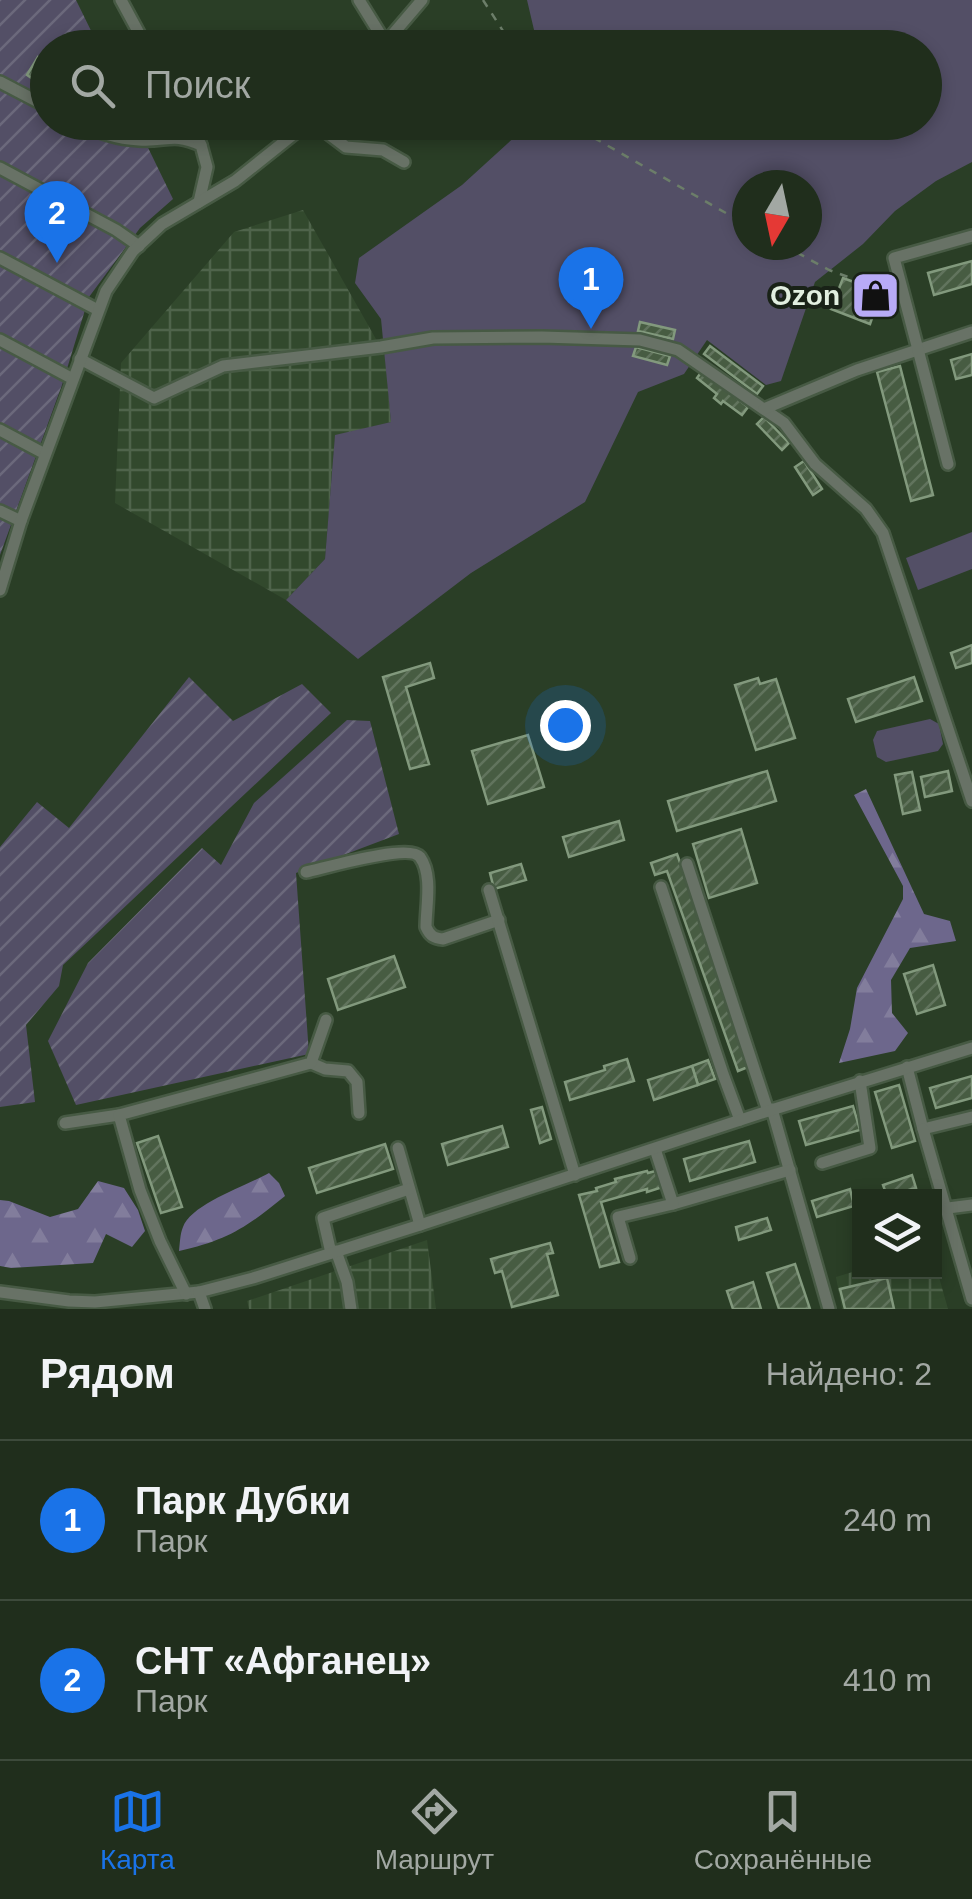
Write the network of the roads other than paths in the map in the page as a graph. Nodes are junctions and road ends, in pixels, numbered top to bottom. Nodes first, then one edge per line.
1 (121, 0) edge
2 (358, 0) edge
3 (422, 0) edge
4 (137, 30) edge
5 (375, 30) edge
6 (396, 30) edge
7 (0, 82) edge
8 (30, 98) edge
9 (189, 140) edge
10 (198, 140) edge
11 (287, 140) edge
12 (336, 140) edge
13 (201, 145) junction
14 (404, 162) dead end
15 (0, 168) edge
16 (199, 202) junction
17 (972, 236) edge
18 (139, 246) junction
19 (0, 258) edge
20 (98, 310) junction
21 (972, 332) edge
22 (0, 340) edge
23 (918, 350) junction
24 (80, 359) junction
25 (72, 379) junction
26 (764, 409) junction
27 (0, 430) edge
28 (45, 454) junction
29 (948, 464) dead end
30 (0, 511) edge
31 (21, 521) junction
32 (0, 590) edge
33 (972, 801) edge
34 (686, 864) dead end
35 (306, 872) dead end
36 (661, 887) dead end
37 (489, 890) dead end
38 (498, 920) junction
39 (326, 1020) dead end
40 (972, 1048) edge
41 (311, 1064) junction
42 (907, 1067) junction
43 (860, 1081) junction
44 (770, 1110) junction
45 (359, 1113) dead end
46 (119, 1115) junction
47 (972, 1117) edge
48 (740, 1120) junction
49 (64, 1124) dead end
50 (923, 1129) junction
51 (398, 1148) dead end
52 (654, 1148) junction
53 (822, 1162) dead end
54 (790, 1170) junction
55 (575, 1175) junction
56 (409, 1189) junction
57 (673, 1204) junction
58 (972, 1206) edge
59 (948, 1208) junction
60 (420, 1225) junction
61 (334, 1252) junction
62 (630, 1258) dead end
63 (0, 1292) edge
64 (192, 1293) junction
65 (972, 1299) edge
66 (205, 1309) edge
67 (351, 1309) edge
68 (830, 1309) edge

1 - 4 street
2 - 5 street
3 - 6 street
7 - 8 street
9 - 13 street
10 - 13 street
11 - 16 street
12 - 14 street
13 - 16 street
15 - 18 street
16 - 18 street
17 - 23 street
18 - 20 street
19 - 20 street
20 - 24 street
21 - 23 street
22 - 25 street
23 - 26 street
23 - 29 street
24 - 25 street
24 - 26 street
25 - 28 street
26 - 33 street
27 - 28 street
28 - 31 street
30 - 31 street
31 - 32 street
34 - 44 street
35 - 38 street
36 - 48 street
37 - 38 street
38 - 55 street
39 - 41 street
40 - 42 street
41 - 45 street
41 - 46 street
42 - 43 street
42 - 50 street
43 - 44 street
43 - 53 street
44 - 48 street
44 - 54 street
46 - 49 street
46 - 64 street
47 - 50 street
48 - 52 street
50 - 59 street
51 - 56 street
52 - 55 street
52 - 57 street
54 - 57 street
54 - 68 street
55 - 60 street
56 - 60 street
56 - 61 street
57 - 62 street
58 - 59 street
59 - 65 street
60 - 61 street
61 - 64 street
61 - 67 street
63 - 64 street
64 - 66 street

